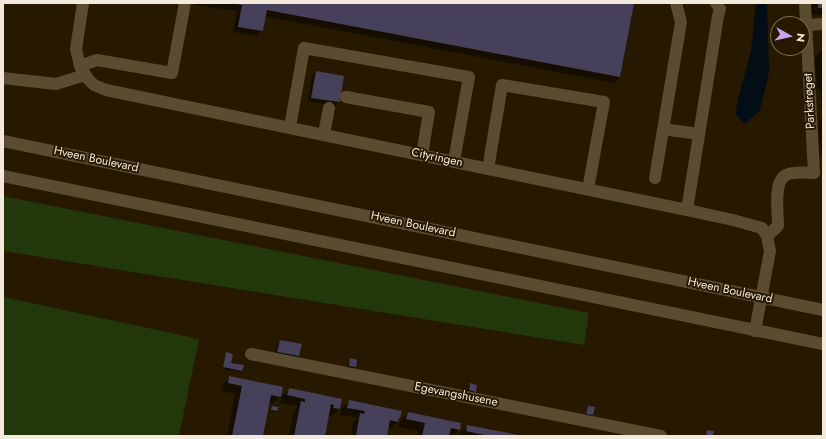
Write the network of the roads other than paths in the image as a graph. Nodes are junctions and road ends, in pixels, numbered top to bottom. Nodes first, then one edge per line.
1 (83, 3) edge
2 (185, 3) edge
3 (676, 3) edge
4 (716, 3) edge
5 (805, 3) edge
6 (806, 16) edge
7 (823, 24) edge
8 (810, 25) edge
9 (809, 56) edge
10 (83, 71) junction
11 (3, 78) edge
12 (346, 97) dead end
13 (329, 108) dead end
14 (290, 127) junction
15 (663, 129) junction
16 (324, 134) junction
17 (699, 134) junction
18 (3, 141) edge
19 (422, 155) junction
20 (454, 161) junction
21 (488, 169) junction
22 (819, 173) edge
23 (3, 176) edge
24 (655, 178) dead end
25 (588, 189) junction
26 (687, 210) junction
27 (767, 236) junction
28 (762, 297) junction
29 (823, 310) edge
30 (755, 331) junction
31 (823, 344) edge
32 (251, 354) dead end
33 (660, 436) edge

1 - 10 street
2 - 10 street
3 - 15 street
4 - 17 street
5 - 6 street, Parkstrøget
7 - 8 street
9 - 22 street, Parkstrøget
10 - 11 street
10 - 14 street, Cityringen
12 - 19 street
13 - 16 street
14 - 16 street, Cityringen
14 - 20 street
15 - 17 street
15 - 24 street
16 - 19 street, Cityringen
17 - 26 street
18 - 28 street, Hveen Boulevard
19 - 20 street, Cityringen
20 - 21 street, Cityringen
21 - 25 street, Cityringen
21 - 25 street
22 - 27 street, Parkstrøget
23 - 30 street
25 - 26 street, Cityringen
26 - 27 street, Cityringen
27 - 28 street
28 - 29 street, Hveen Boulevard
28 - 30 street
30 - 31 street
32 - 33 street, Egevangshusene

